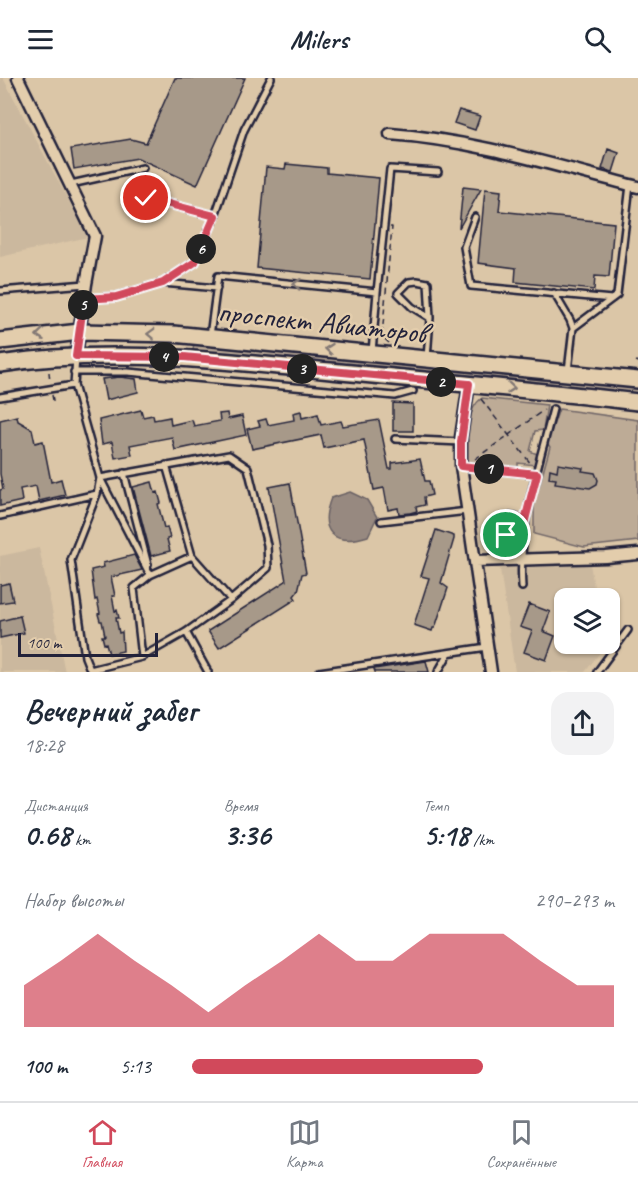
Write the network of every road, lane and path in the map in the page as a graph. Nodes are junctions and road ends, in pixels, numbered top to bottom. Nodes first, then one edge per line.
1 (18, 78) edge
2 (271, 78) edge
3 (390, 134) dead end
4 (143, 168) dead end
5 (438, 172) dead end
6 (71, 184) junction
7 (634, 186) edge
8 (146, 198) dead end
9 (215, 216) junction
10 (475, 217) dead end
11 (384, 226) junction
12 (163, 283) junction
13 (86, 284) junction
14 (216, 288) junction
15 (0, 291) edge
16 (377, 292) junction
17 (554, 293) junction
18 (84, 299) junction
19 (612, 299) junction
20 (430, 318) junction
21 (573, 328) junction
22 (80, 332) junction
23 (210, 337) junction
24 (0, 341) edge
25 (391, 344) dead end
26 (371, 354) junction
27 (76, 356) junction
28 (427, 359) junction
29 (0, 364) edge
30 (74, 372) junction
31 (568, 372) junction
32 (638, 380) edge
33 (469, 384) junction
34 (74, 385) junction
35 (413, 391) dead end
36 (0, 397) edge
37 (638, 402) edge
38 (553, 409) joint
39 (395, 439) dead end
40 (461, 442) junction
41 (166, 465) junction
42 (463, 466) junction
43 (124, 473) junction
44 (537, 474) junction
45 (100, 478) junction
46 (97, 494) junction
47 (468, 511) junction
48 (0, 516) edge
49 (381, 521) dead end
50 (524, 524) junction
51 (523, 534) junction
52 (638, 554) edge
53 (192, 556) junction
54 (520, 559) junction
55 (475, 561) junction
56 (150, 575) junction
57 (522, 587) dead end
58 (231, 600) junction
59 (628, 630) dead end
60 (186, 632) junction
61 (487, 647) junction
62 (449, 653) junction
63 (142, 657) junction
64 (90, 671) edge
65 (208, 672) edge
66 (319, 672) edge
67 (438, 672) edge
68 (491, 672) edge
69 (597, 672) edge

1 - 6 street
2 - 9 lane
3 - 7 street
4 - 6 lane
5 - 11 lane
6 - 13 street
7 - 19 lane
8 - 9 lane
9 - 12 lane
10 - 17 lane
11 - 16 lane
11 - 25 path
12 - 14 lane
12 - 18 lane
13 - 15 lane
13 - 18 street
16 -> 14 lane
14 - 23 lane
16 - 26 lane
17 - 19 lane
17 - 21 lane
18 - 22 street
19 - 21 lane
20 - 20 lane
20 - 28 lane
21 - 31 lane
23 -> 22 main road, проспект Авиаторов
22 -> 24 main road, проспект Авиаторов
22 - 27 street
26 -> 23 main road, проспект Авиаторов
26 - 28 main road, проспект Авиаторов
27 - 29 main road, проспект Авиаторов
27 - 30 lane
27 - 33 main road, проспект Авиаторов
28 - 31 main road, проспект Авиаторов
30 - 34 lane
30 - 35 lane
31 - 32 main road, проспект Авиаторов
33 -> 37 main road, проспект Авиаторов
33 - 40 street
34 - 36 lane
34 - 45 lane
38 - 42 path
38 - 44 lane
39 - 40 lane
40 - 42 street
41 - 43 lane
41 - 53 lane
41 - 58 lane
42 - 44 lane
42 - 47 street
43 - 45 lane
43 - 56 lane
44 - 50 lane
45 - 46 lane
45 - 56 lane
46 - 48 lane
46 - 64 lane
47 - 49 lane
47 - 55 street
50 - 51 lane
50 - 51 lane
51 - 54 lane
52 - 54 street
53 - 56 lane
53 - 58 lane
54 - 55 street
54 - 57 lane
55 - 61 street
56 - 63 lane
58 - 60 lane
59 - 69 lane
60 - 63 lane
60 - 65 lane
61 - 62 lane
61 - 68 street
62 - 66 lane
62 - 67 lane
63 - 64 lane

